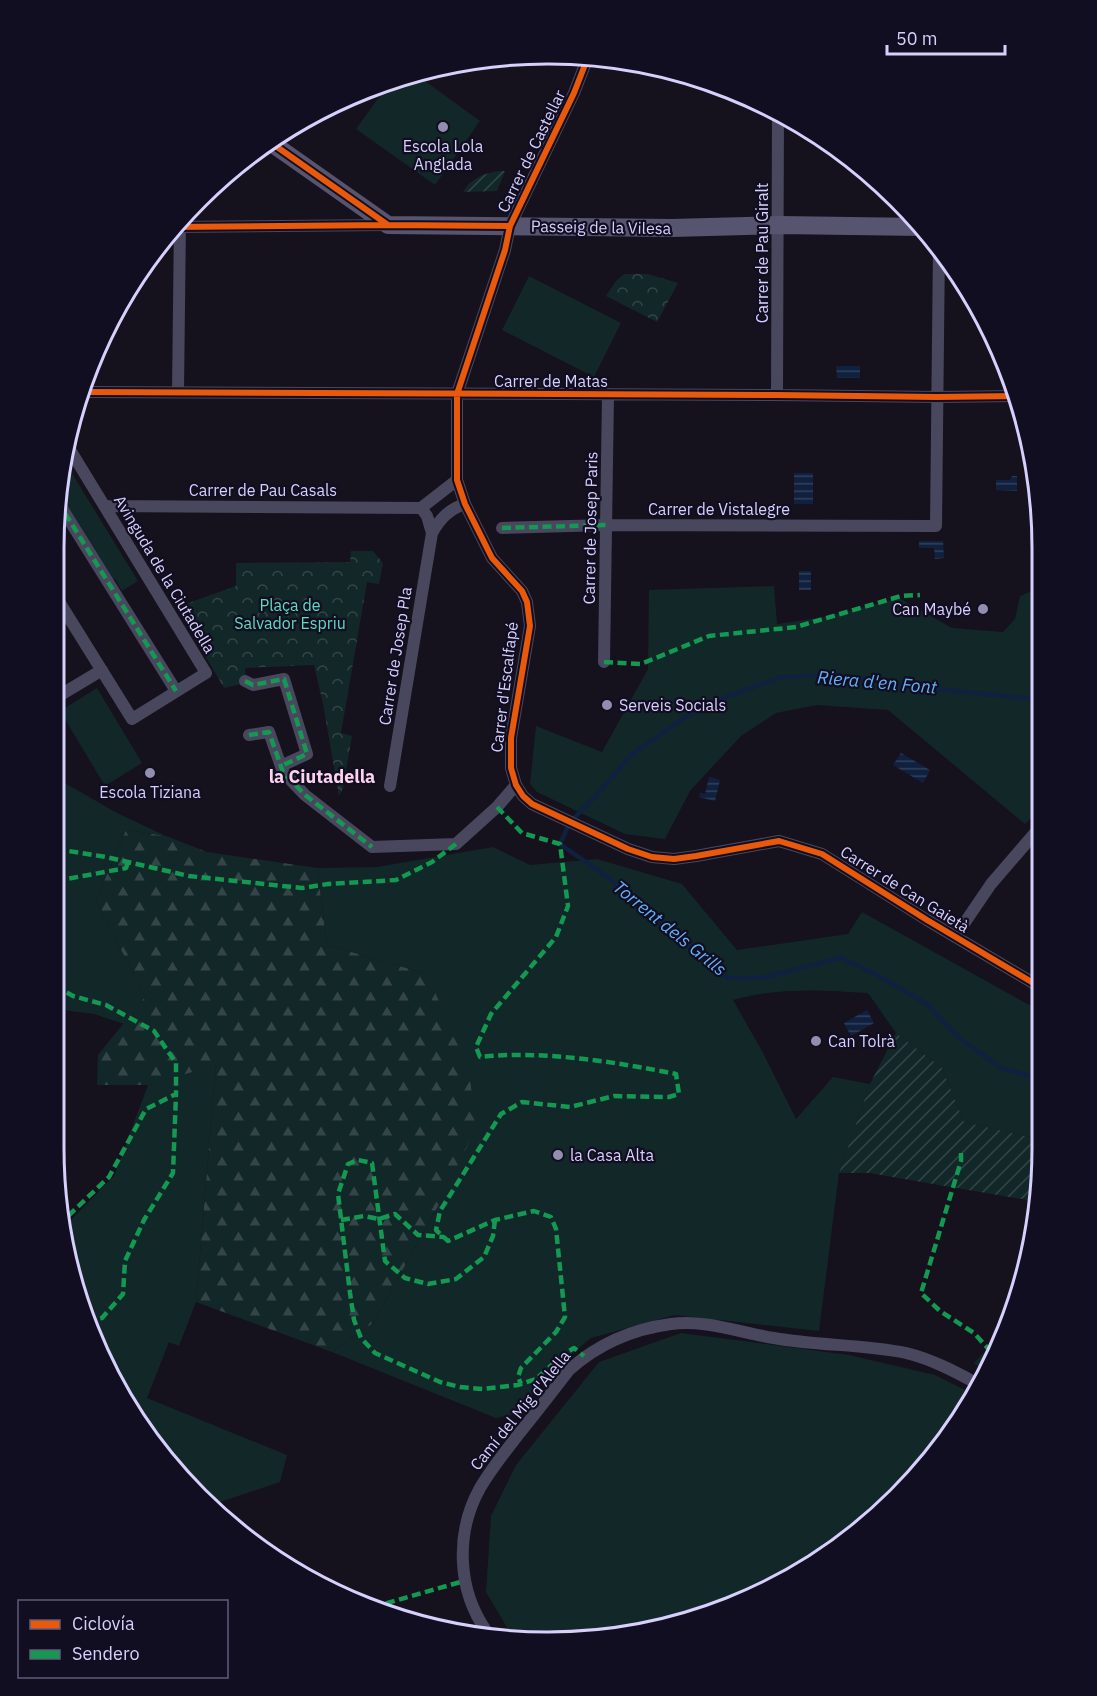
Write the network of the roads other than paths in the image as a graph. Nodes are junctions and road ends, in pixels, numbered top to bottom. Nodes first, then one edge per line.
1 (584, 66) edge
2 (778, 122) edge
3 (278, 148) edge
4 (189, 225) edge
5 (388, 225) junction
6 (779, 225) junction
7 (510, 226) junction
8 (910, 227) edge
9 (178, 238) edge
10 (939, 263) edge
11 (90, 392) edge
12 (178, 392) junction
13 (457, 394) junction
14 (608, 394) junction
15 (777, 395) junction
16 (1008, 396) edge
17 (938, 397) junction
18 (74, 456) edge
19 (457, 480) junction
20 (429, 501) junction
21 (465, 504) junction
22 (105, 506) junction
23 (66, 515) edge
24 (440, 519) junction
25 (606, 525) junction
26 (502, 528) dead end
27 (432, 533) junction
28 (64, 610) edge
29 (604, 662) dead end
30 (102, 670) junction
31 (245, 681) dead end
32 (176, 691) junction
33 (64, 693) edge
34 (249, 735) dead end
35 (281, 766) junction
36 (516, 785) junction
37 (390, 786) dead end
38 (1032, 836) edge
39 (955, 937) junction
40 (1032, 982) edge
41 (973, 1381) edge
42 (484, 1627) edge

1 - 7 street, Carrer de Castellar
2 - 6 street, Carrer de Pau Giralt
3 - 5 street
4 - 5 street
5 - 7 street, Passeig de la Vilesa
6 - 7 street, Passeig de la Vilesa
6 - 8 street, Passeig de la Vilesa
6 - 15 street, Carrer de Pau Giralt
7 - 13 street, Carrer de Castellar
9 - 12 street
10 - 17 street
11 - 12 street, Carrer de Matas
12 - 13 street, Carrer de Matas
13 - 14 street, Carrer de Matas
13 - 19 street, Carrer d'Escalfapé
14 - 15 street, Carrer de Matas
14 - 25 street, Carrer de Josep Paris
15 - 17 street, Carrer de Matas
16 - 17 street, Carrer de Matas
17 - 25 street, Carrer de Vistalegre
18 - 22 street, Avinguda de la Ciutadella
19 - 20 street
19 - 21 street, Carrer d'Escalfapé
20 - 21 street
20 - 22 street, Carrer de Pau Casals
20 - 24 street
20 - 27 street
21 - 24 street, Carrer de Josep Pla
21 - 36 street, Carrer d'Escalfapé
22 - 32 street, Avinguda de la Ciutadella
23 - 32 street
24 - 27 street, Carrer de Josep Pla
25 - 26 street, Carrer de Vistalegre
25 - 29 street, Carrer de Josep Paris
27 - 37 street, Carrer de Josep Pla
28 - 30 street
30 - 32 street, Avinguda de la Ciutadella
30 - 33 street
31 - 35 street
34 - 35 street
35 - 36 street
36 - 39 street, Carrer de Can Gaietà
38 - 39 street
39 - 40 street, Carrer de Can Gaietà
41 - 42 street, Camí del Mig d'Alella

